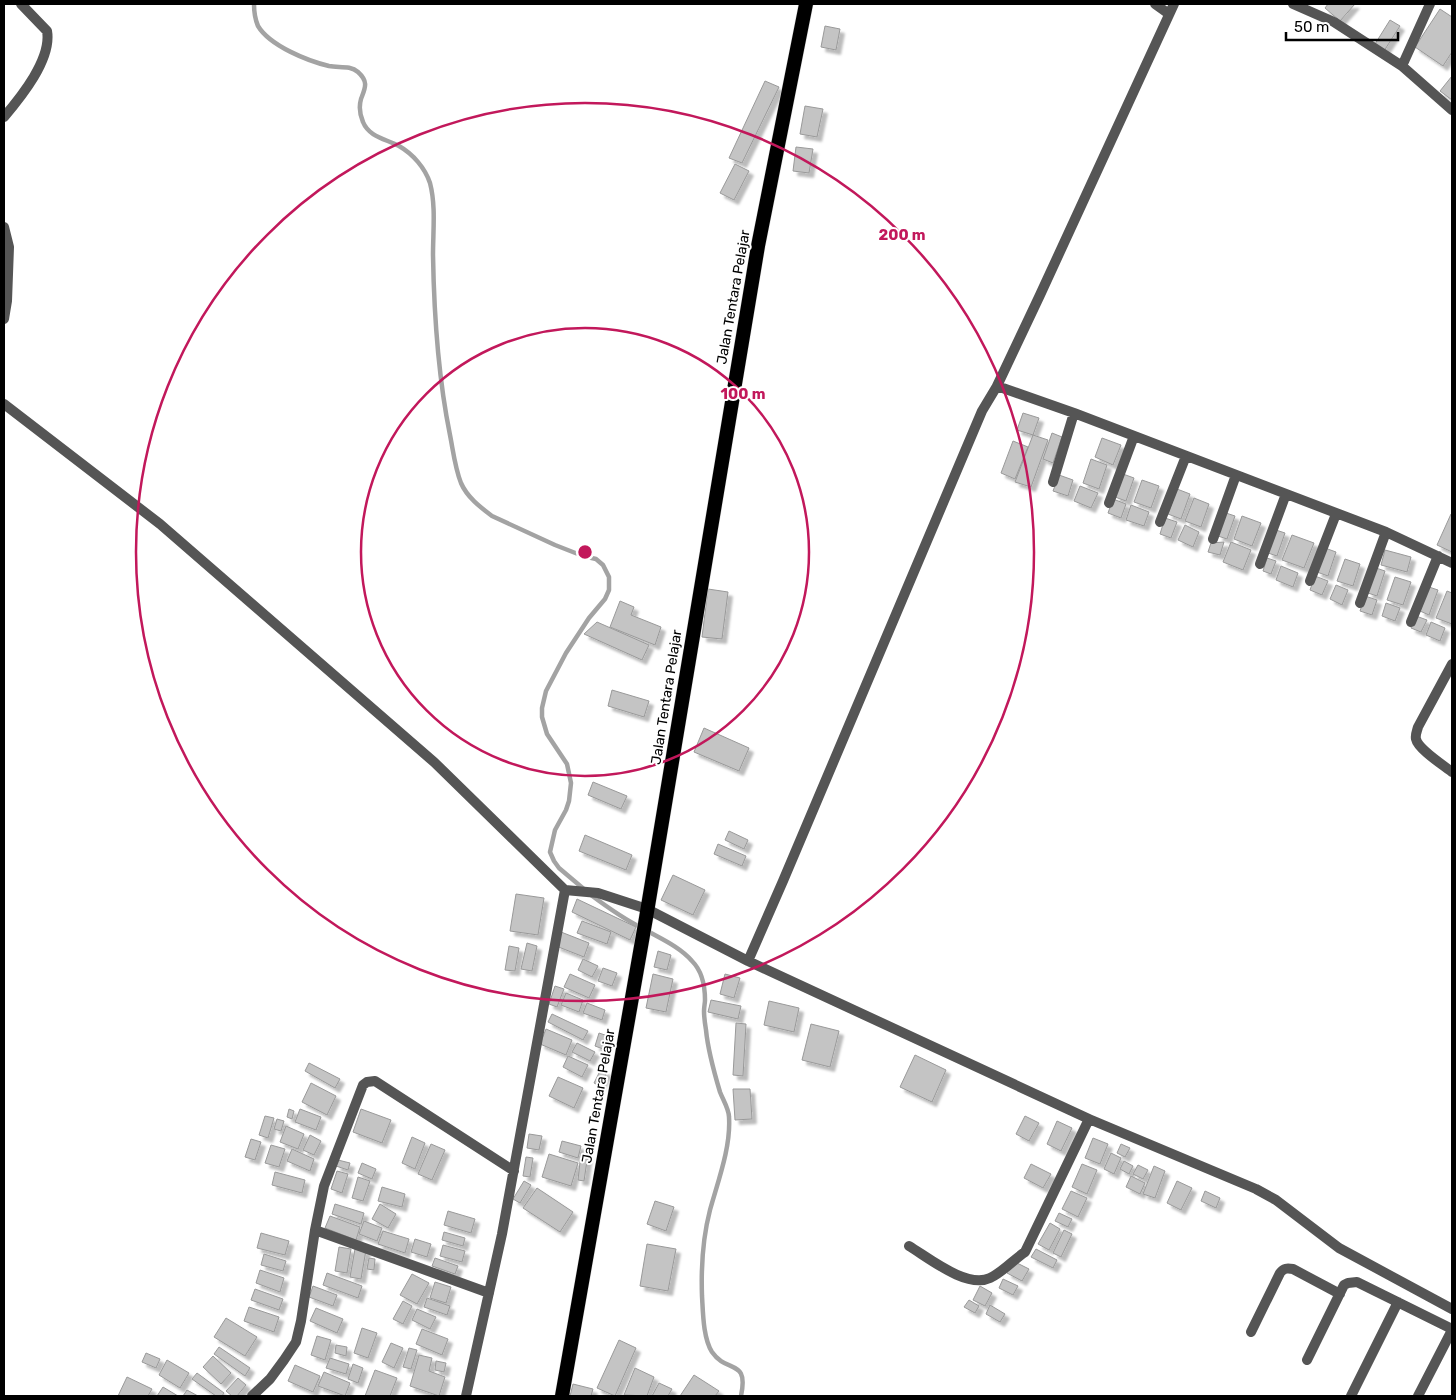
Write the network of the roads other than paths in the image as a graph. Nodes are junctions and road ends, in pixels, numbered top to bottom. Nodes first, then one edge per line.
1 (20, 4) edge
2 (806, 4) edge
3 (1155, 4) edge
4 (1174, 4) edge
5 (1293, 4) edge
6 (1430, 4) edge
7 (1169, 14) junction
8 (1402, 66) junction
9 (1452, 110) edge
10 (4, 117) edge
11 (4, 227) edge
12 (4, 319) edge
13 (997, 386) junction
14 (4, 404) edge
15 (1074, 413) junction
16 (1134, 436) junction
17 (1186, 456) junction
18 (1236, 475) junction
19 (1053, 482) dead end
20 (1286, 494) junction
21 (1109, 503) dead end
22 (1336, 514) junction
23 (1160, 522) dead end
24 (1386, 532) junction
25 (1213, 539) dead end
26 (1438, 556) junction
27 (1452, 562) edge
28 (1260, 564) dead end
29 (1310, 581) dead end
30 (1360, 602) dead end
31 (1411, 622) dead end
32 (1452, 664) edge
33 (1452, 772) edge
34 (569, 890) junction
35 (646, 914) junction
36 (748, 960) junction
37 (1089, 1118) junction
38 (514, 1171) junction
39 (315, 1230) junction
40 (909, 1246) dead end
41 (489, 1293) junction
42 (1340, 1294) junction
43 (1398, 1302) junction
44 (1452, 1309) edge
45 (1452, 1329) edge
46 (1251, 1332) dead end
47 (1307, 1360) dead end
48 (252, 1396) edge
49 (466, 1396) edge
50 (562, 1396) edge
51 (1353, 1396) edge
52 (1418, 1396) edge

1 - 10 street
2 - 35 highway, Jalan Tentara Pelajar
3 - 7 street
4 - 7 street
5 - 8 street
6 - 8 street
7 - 13 street
8 - 9 street
11 - 12 street
13 - 15 street
13 - 36 street
14 - 34 street
15 - 16 street
15 - 19 street
16 - 17 street
16 - 21 street
17 - 18 street
17 - 23 street
18 - 20 street
18 - 25 street
20 - 22 street
20 - 28 street
22 - 24 street
22 - 29 street
24 - 26 street
24 - 30 street
26 - 27 street
26 - 31 street
32 - 33 street
34 - 35 street
34 - 38 street
35 - 36 street
35 - 50 highway, Jalan Tentara Pelajar
36 - 37 street
37 - 40 street
37 - 44 street
38 - 39 street
38 - 41 street
39 - 41 street
39 - 48 street
41 - 49 street
42 - 43 street
42 - 46 street
42 - 47 street
43 - 45 street
43 - 51 street
45 - 52 street

